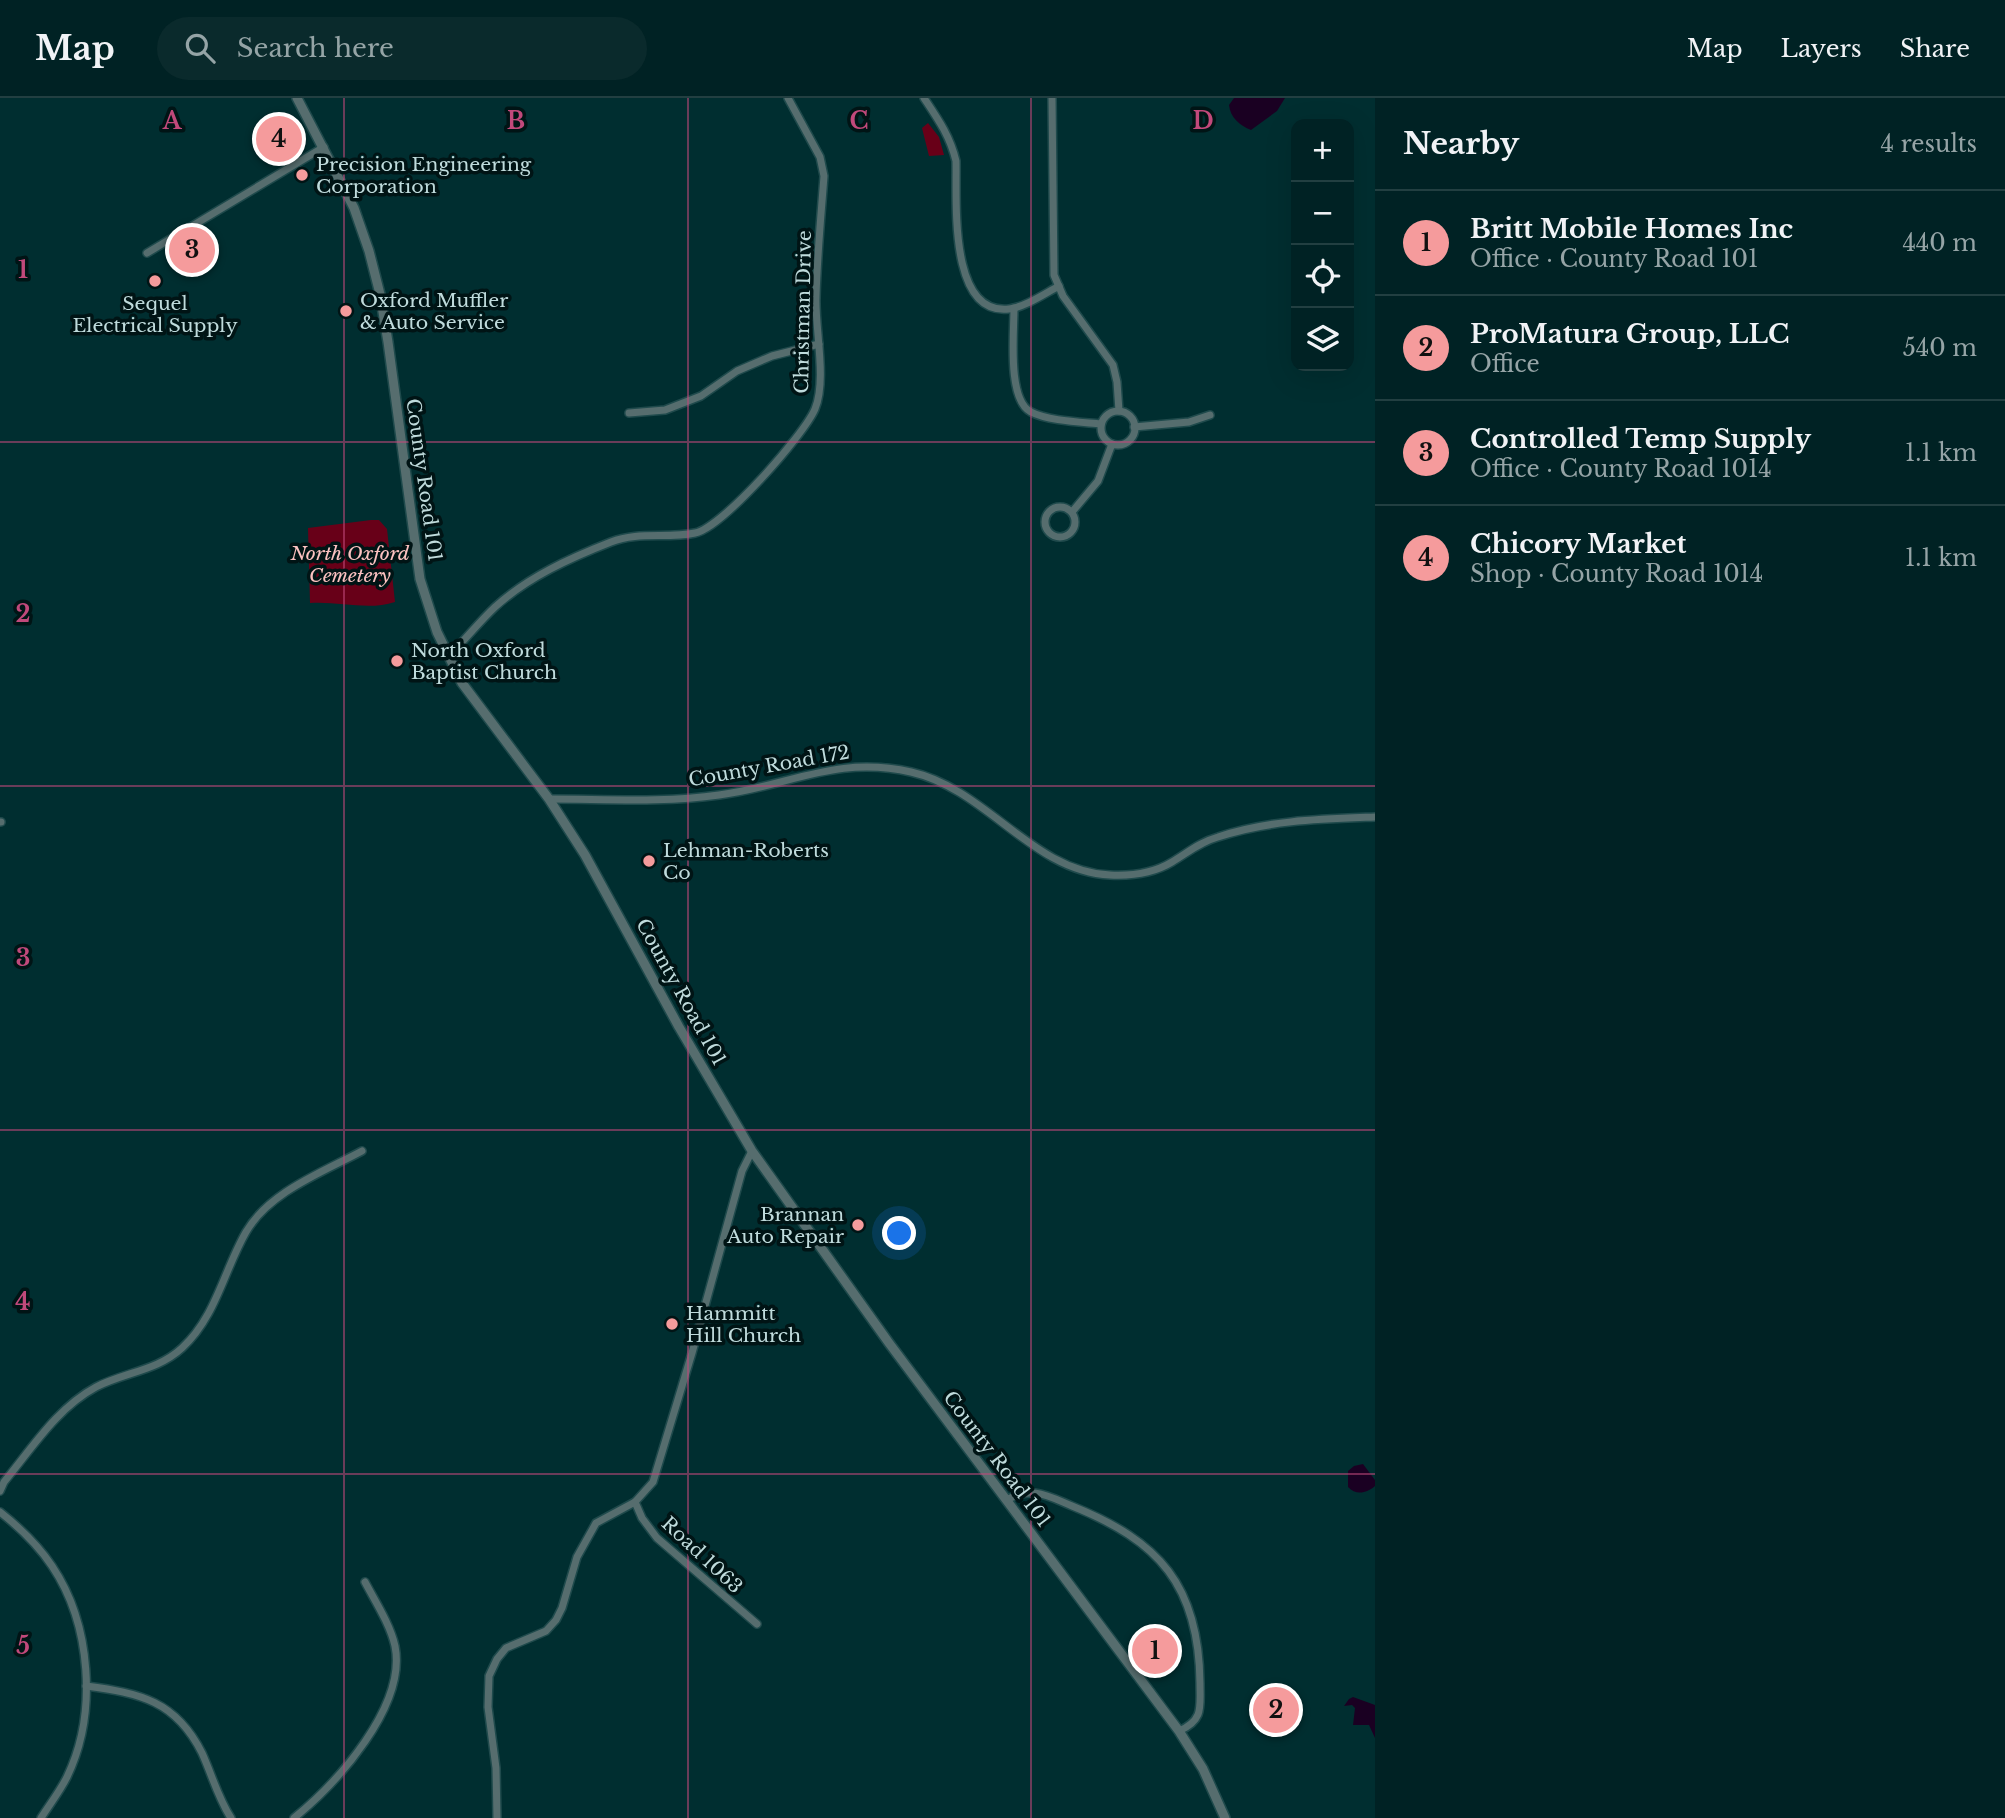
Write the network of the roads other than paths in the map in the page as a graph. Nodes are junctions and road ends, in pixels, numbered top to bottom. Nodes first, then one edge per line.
1 (297, 98) edge
2 (788, 98) edge
3 (924, 98) edge
4 (1052, 98) edge
5 (324, 147) junction
6 (148, 253) dead end
7 (1059, 286) junction
8 (1014, 308) junction
9 (819, 344) junction
10 (1119, 411) junction
11 (629, 413) dead end
12 (1210, 415) dead end
13 (1101, 424) junction
14 (1135, 427) junction
15 (1112, 443) junction
16 (1072, 512) junction
17 (448, 657) junction
18 (549, 799) junction
19 (1375, 817) edge
20 (362, 1151) dead end
21 (751, 1151) junction
22 (0, 1491) edge
23 (1006, 1500) junction
24 (635, 1502) junction
25 (0, 1512) edge
26 (365, 1582) dead end
27 (757, 1624) dead end
28 (86, 1686) junction
29 (1179, 1731) junction
30 (41, 1818) edge
31 (231, 1818) edge
32 (295, 1818) edge
33 (497, 1818) edge
34 (1225, 1818) edge

1 - 5 street, County Road 101
2 - 9 street, Christman Drive
3 - 8 street
4 - 7 street
5 - 6 street
5 - 17 street, County Road 101
7 - 8 street
7 - 10 street
8 - 13 street
9 - 11 street
9 - 17 street, Christman Drive
10 - 13 street
10 - 14 street
12 - 14 street
13 - 15 street
14 - 15 street
15 - 16 street
16 - 16 street
17 - 18 street, County Road 101
18 - 19 street, County Road 172
18 - 21 street, County Road 101
20 - 22 street
21 - 23 street, County Road 101
21 - 24 street
23 - 29 street, County Road 101
23 - 29 street
24 - 27 street, Road 1063
24 - 33 street
25 - 28 street
26 - 32 street
28 - 30 street
28 - 31 street
29 - 34 street, County Road 101

